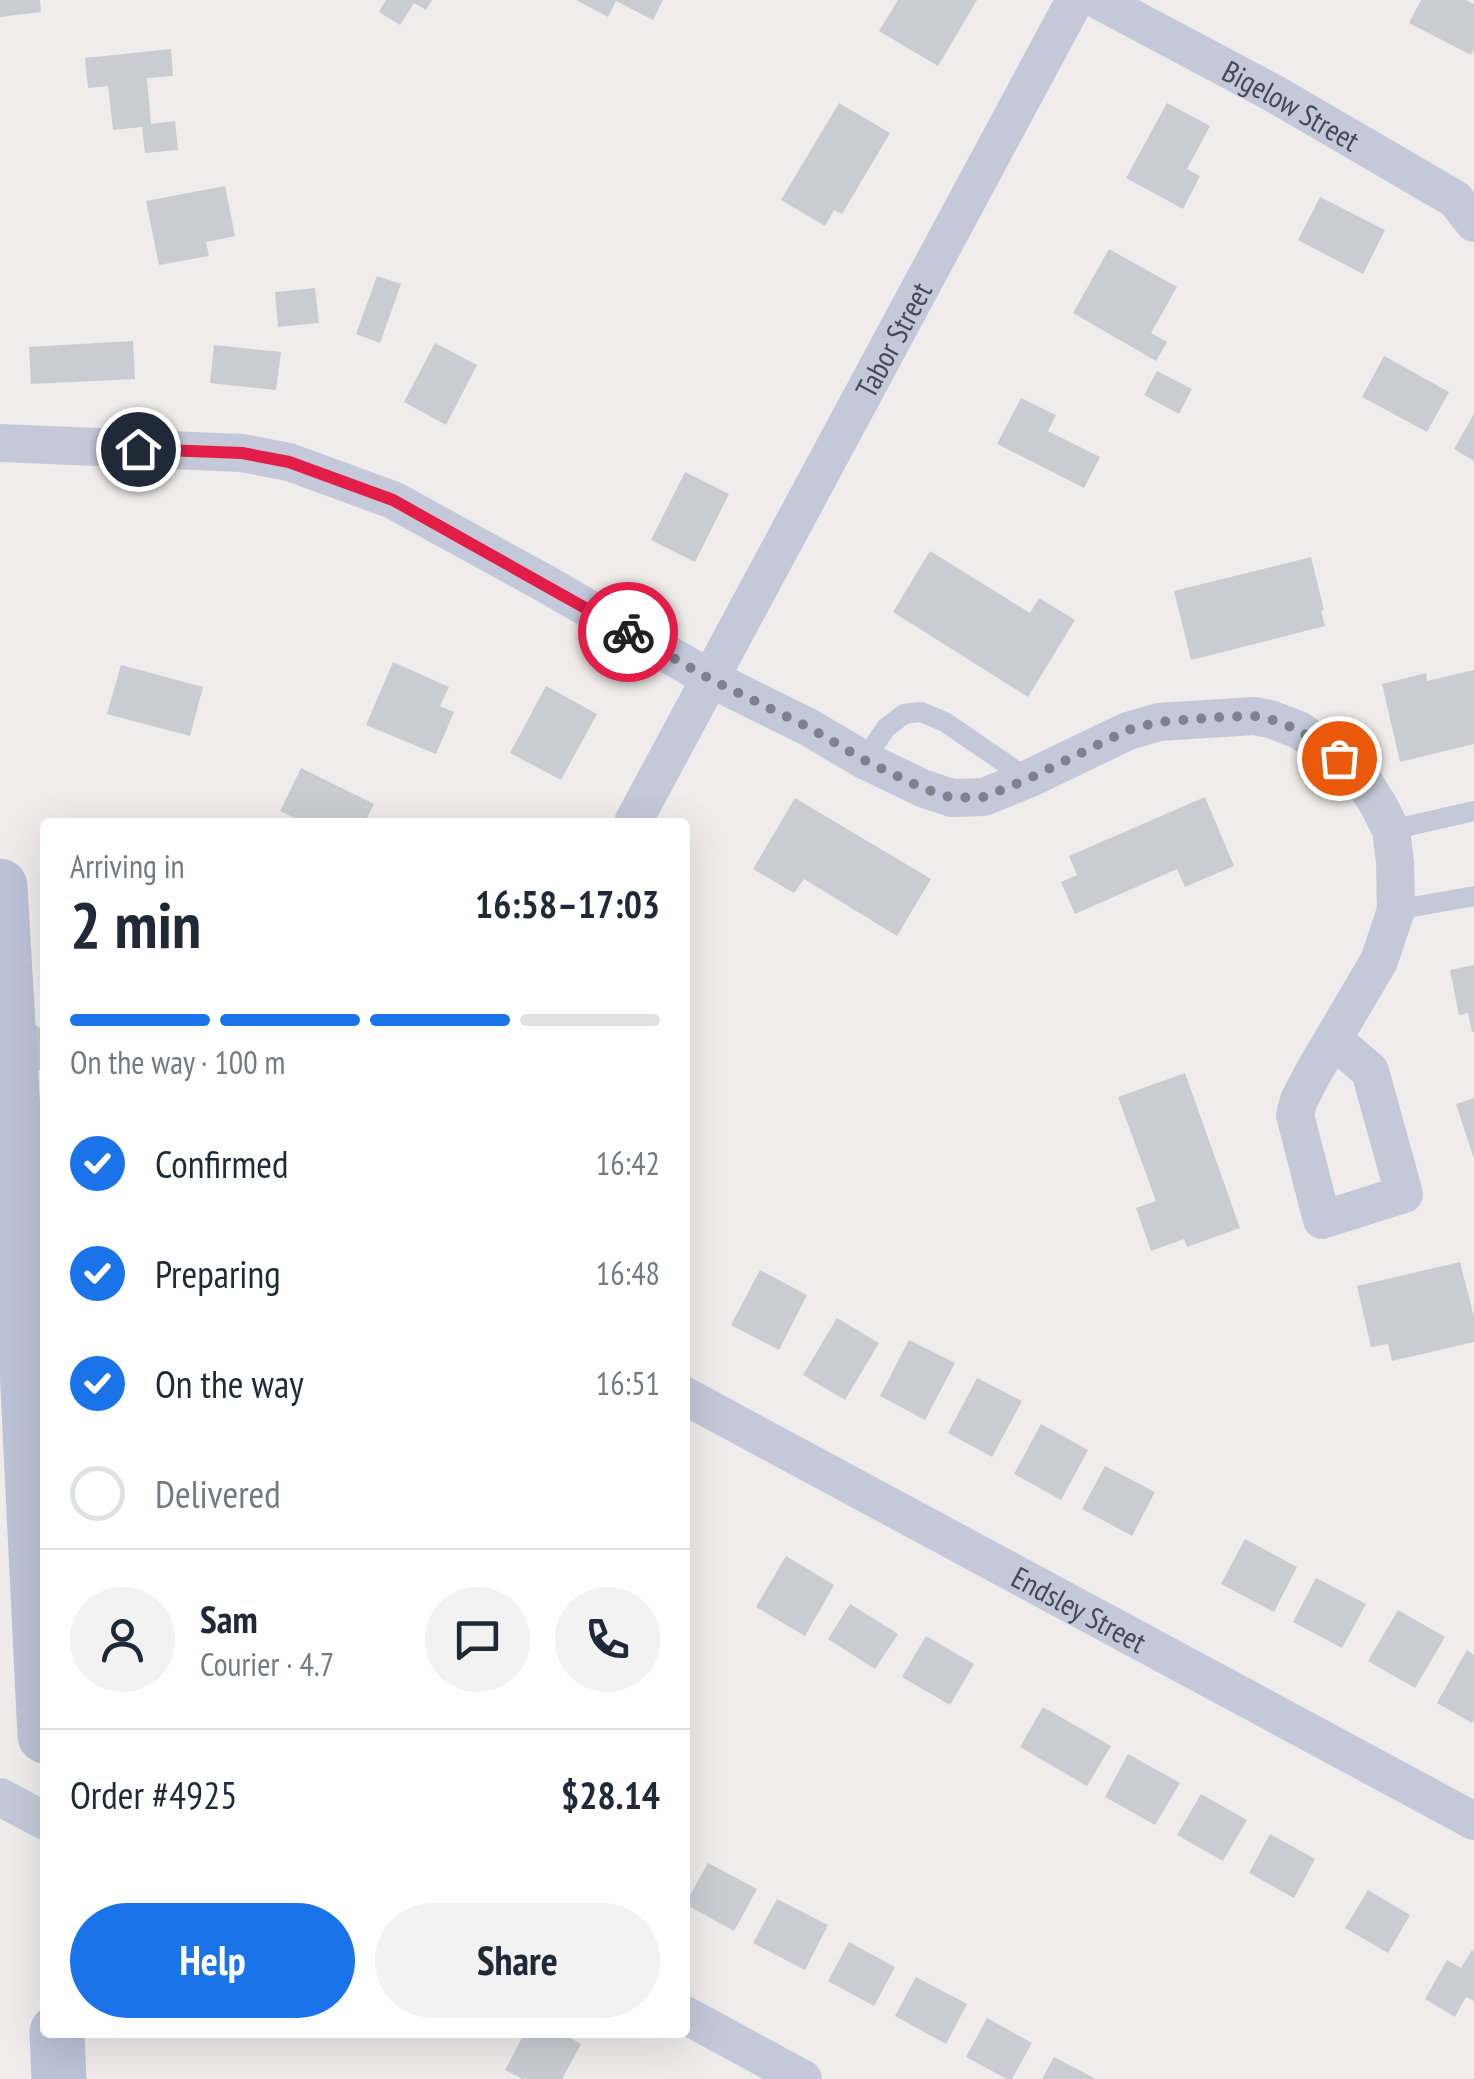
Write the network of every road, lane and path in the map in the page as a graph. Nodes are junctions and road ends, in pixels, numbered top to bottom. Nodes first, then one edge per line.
1 (1075, 0) edge
2 (1098, 0) edge
3 (1474, 223) edge
4 (0, 444) edge
5 (710, 679) junction
6 (864, 760) junction
7 (1028, 779) junction
8 (1474, 810) edge
9 (635, 818) edge
10 (1390, 830) junction
11 (0, 886) edge
12 (1474, 896) edge
13 (1396, 910) junction
14 (1334, 1040) dead end
15 (26, 1042) edge
16 (12, 1284) edge
17 (690, 1399) edge
18 (40, 1619) edge
19 (0, 1797) edge
20 (40, 1818) edge
21 (1474, 1821) edge
22 (690, 2018) edge
23 (57, 2038) edge
24 (59, 2079) edge
25 (803, 2079) edge

1 - 5 street, Tabor Street
2 - 3 street, Bigelow Street
4 - 5 street
5 - 6 street
5 - 9 street, Tabor Street
6 - 7 street
6 - 7 lane
7 - 10 street
8 - 10 lane
10 - 13 street
11 - 15 main road
12 - 13 lane
13 - 14 street
15 - 16 main road
16 - 18 main road
17 - 21 street, Endsley Street
19 - 20 street
22 - 25 street
23 - 24 main road

